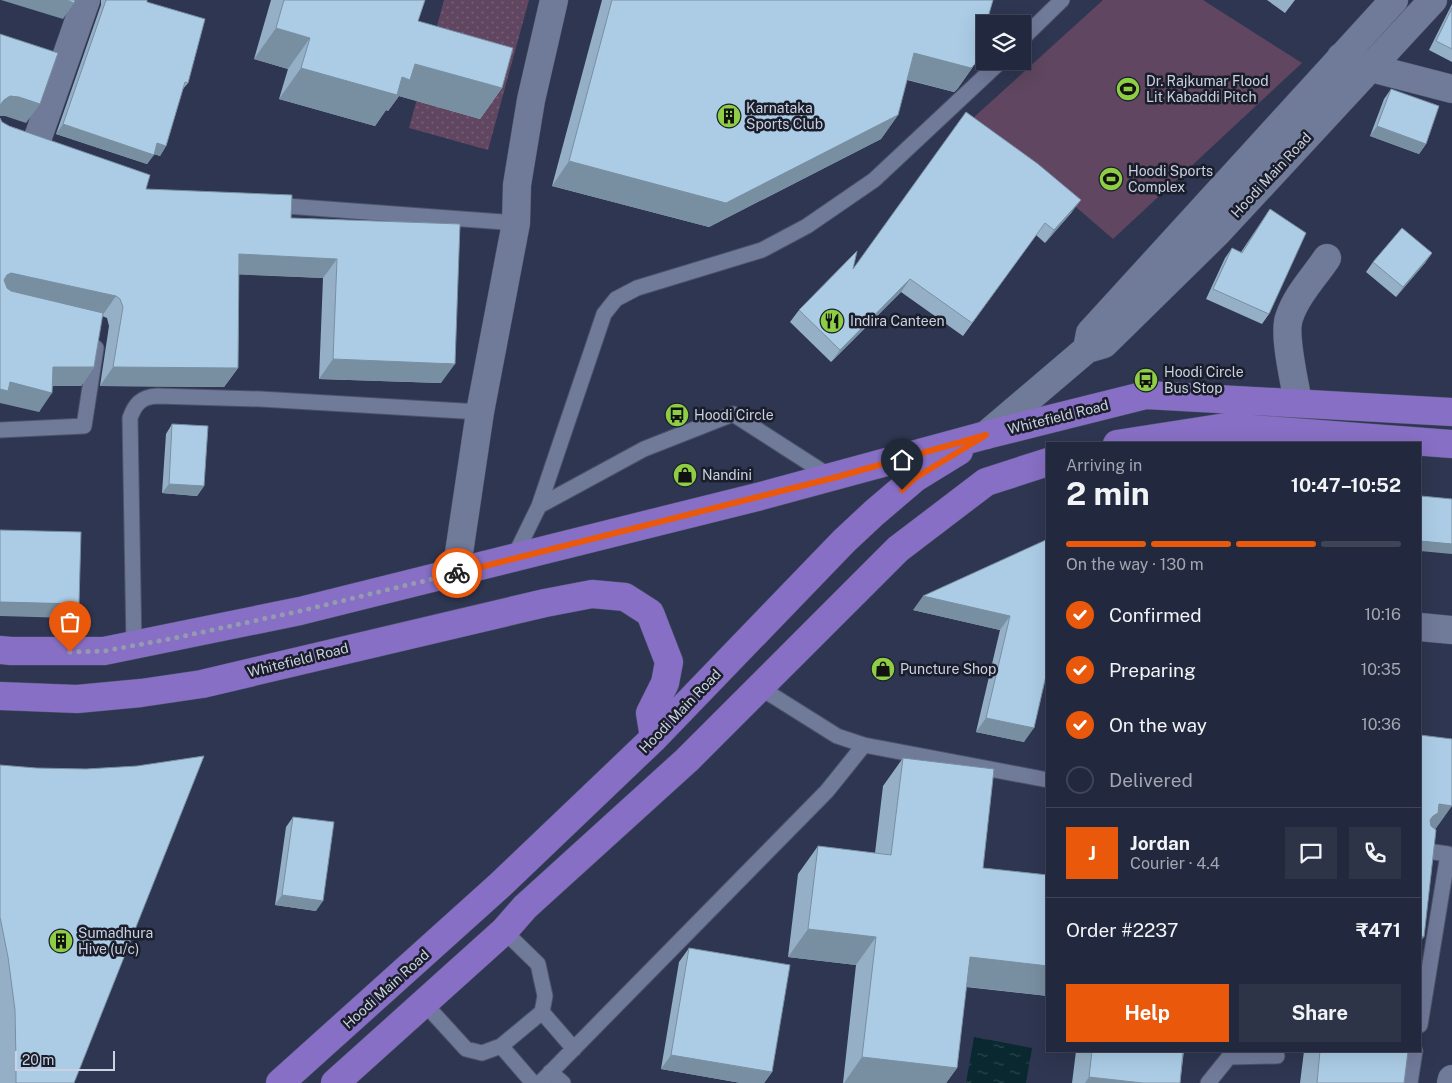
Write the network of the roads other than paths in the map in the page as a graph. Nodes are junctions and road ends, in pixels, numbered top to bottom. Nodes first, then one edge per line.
1 (86, 0) edge
2 (554, 0) edge
3 (1062, 0) edge
4 (1394, 0) edge
5 (1433, 0) edge
6 (1031, 31) edge
7 (1341, 57) junction
8 (1371, 68) junction
9 (990, 70) edge
10 (1452, 89) edge
11 (9, 134) edge
12 (36, 143) junction
13 (64, 152) edge
14 (286, 206) edge
15 (516, 223) junction
16 (1327, 258) dead end
17 (99, 334) edge
18 (1096, 347) junction
19 (1298, 403) junction
20 (480, 412) junction
21 (1452, 412) edge
22 (0, 430) edge
23 (986, 435) junction
24 (1130, 442) edge
25 (1452, 444) edge
26 (1046, 463) edge
27 (833, 478) junction
28 (539, 506) junction
29 (513, 558) junction
30 (456, 573) junction
31 (1421, 627) edge
32 (1452, 630) edge
33 (134, 646) junction
34 (0, 650) edge
35 (759, 687) junction
36 (0, 696) edge
37 (654, 738) junction
38 (864, 745) junction
39 (1046, 780) edge
40 (1421, 850) edge
41 (504, 931) junction
42 (424, 1003) junction
43 (542, 1012) junction
44 (1421, 1019) edge
45 (501, 1046) junction
46 (574, 1049) junction
47 (1415, 1052) edge
48 (1277, 1056) dead end
49 (545, 1077) edge
50 (1452, 1079) edge
51 (280, 1083) edge
52 (335, 1083) edge
53 (532, 1083) edge
54 (563, 1083) edge
55 (1208, 1083) edge
56 (1410, 1083) edge
57 (1452, 1083) edge

1 - 12 street
2 - 15 street
3 - 6 lane
4 - 7 street
5 - 8 street, Hoodi Main Road
7 - 8 street
7 - 18 street
8 - 10 street
8 - 18 street, Hoodi Main Road
9 - 28 lane
11 - 12 street
12 - 13 street
14 - 15 lane
15 - 20 street
16 - 19 street
17 - 22 lane
18 - 23 street, Hoodi Main Road
19 - 21 main road, Whitefield Road
19 - 23 main road, Whitefield Road
20 - 30 street
20 - 33 lane
23 - 27 main road, Whitefield Road
23 - 37 main road, Hoodi Main Road
24 - 25 main road
26 - 35 main road
27 - 28 lane
27 - 29 main road, Whitefield Road
28 - 29 lane
29 - 30 main road, Whitefield Road
30 - 33 main road, Whitefield Road
31 - 32 street
33 - 34 main road, Whitefield Road
35 - 38 lane
35 - 41 main road
36 - 37 main road, Whitefield Road
37 - 51 main road, Hoodi Main Road
38 - 39 lane
38 - 46 lane
40 - 44 lane
41 - 42 main road
41 - 43 lane
42 - 45 lane
42 - 52 main road
43 - 45 lane
43 - 46 lane
45 - 53 lane
46 - 49 lane
47 - 56 lane
48 - 55 lane
49 - 54 lane
50 - 57 street

